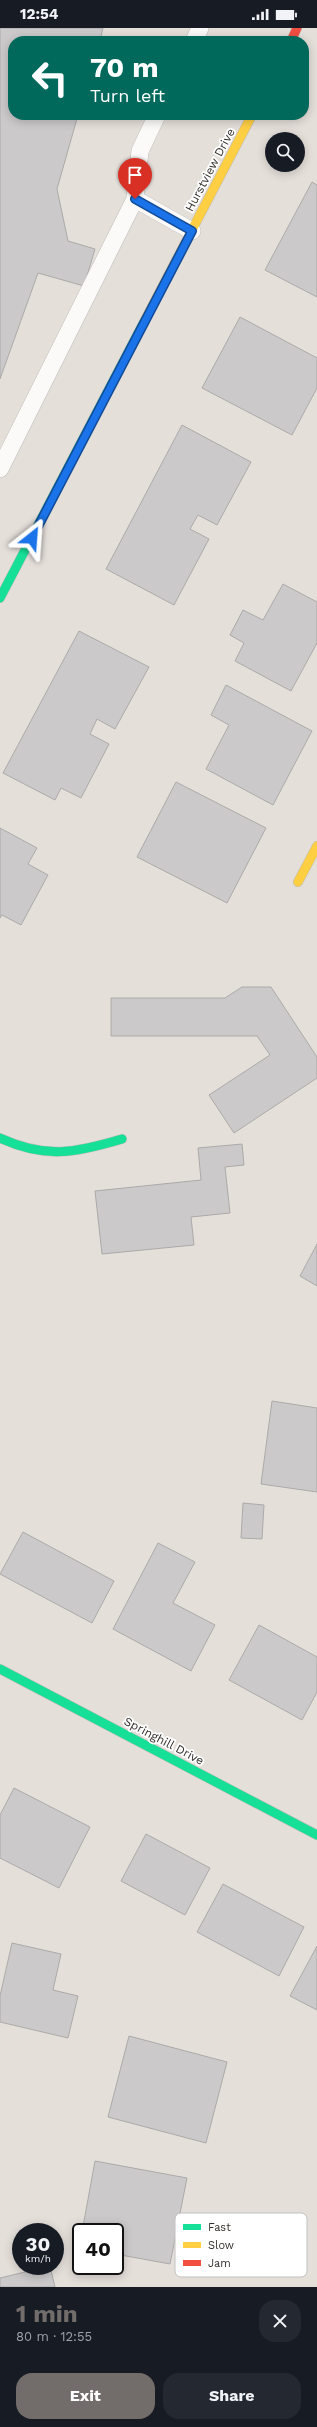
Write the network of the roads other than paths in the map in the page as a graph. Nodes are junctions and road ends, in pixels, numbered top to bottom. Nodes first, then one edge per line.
1 (156, 120) edge
2 (249, 120) edge
3 (135, 199) junction
4 (192, 231) junction
5 (0, 469) edge
6 (0, 598) edge
7 (317, 846) edge
8 (298, 882) dead end
9 (0, 1138) edge
10 (122, 1139) dead end
11 (0, 1669) edge
12 (317, 1835) edge

1 - 3 lane
2 - 4 street, Hurstview Drive
3 - 4 lane
3 - 5 lane
4 - 6 street, Hurstview Drive
7 - 8 street
9 - 10 street
11 - 12 street, Springhill Drive

